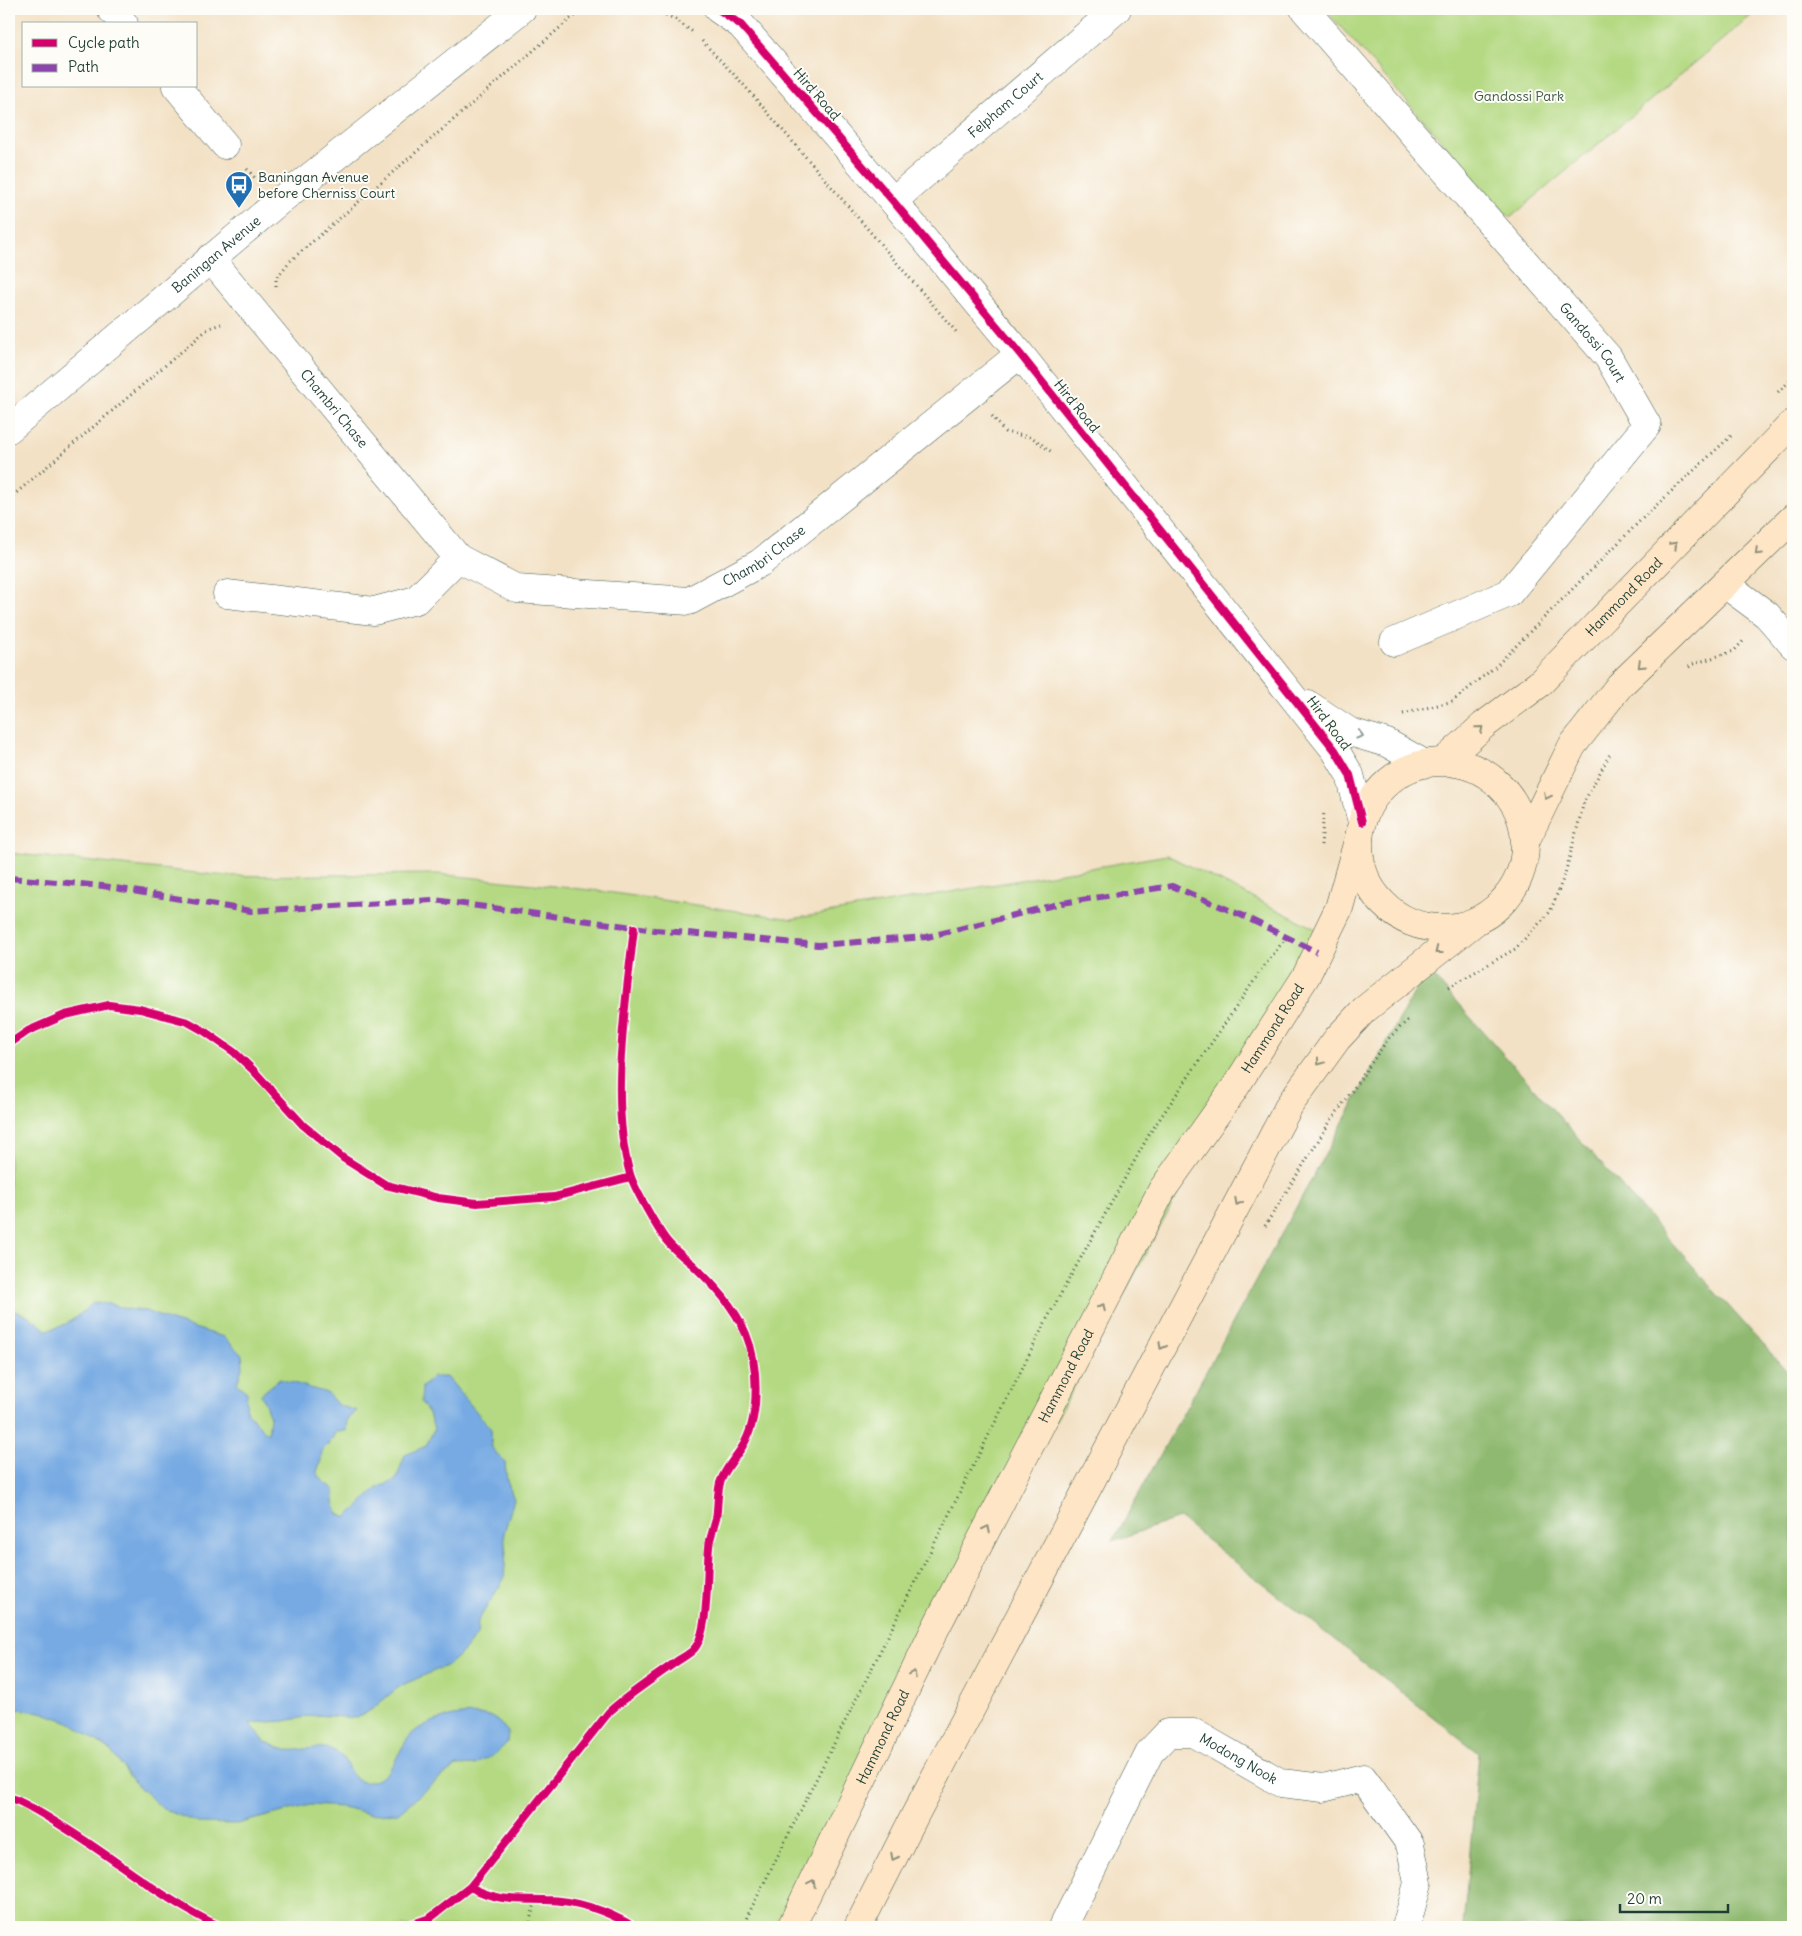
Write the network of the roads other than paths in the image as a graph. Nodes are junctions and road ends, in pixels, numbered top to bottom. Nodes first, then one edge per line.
1 (111, 9) edge
2 (522, 9) edge
3 (718, 9) edge
4 (1117, 9) edge
5 (1304, 9) edge
6 (737, 17) edge
7 (122, 22) edge
8 (178, 88) edge
9 (225, 145) road end
10 (894, 201) junction
11 (210, 258) junction
12 (1020, 354) junction
13 (1793, 423) edge
14 (9, 429) edge
15 (1793, 518) edge
16 (458, 558) junction
17 (1725, 584) junction
18 (227, 594) dead end
19 (1394, 642) dead end
20 (1793, 645) edge
21 (1289, 692) junction
22 (1434, 762) junction
23 (1360, 829) junction
24 (1526, 840) junction
25 (1476, 921) junction
26 (791, 1927) edge
27 (858, 1927) edge
28 (1063, 1927) edge
29 (1406, 1927) edge

1 - 7 street
2 - 11 street, Baningan Avenue
3 - 6 street, Hird Road
4 - 10 street, Felpham Court
5 - 19 street, Gandossi Court
6 - 10 street, Hird Road
8 - 9 street
10 - 12 street, Hird Road
11 - 14 street, Baningan Avenue
11 - 16 street, Chambri Chase
12 - 16 street, Chambri Chase
12 - 21 street, Hird Road
22 -> 13 main road, Hammond Road
15 -> 17 main road
16 - 18 street
17 - 20 street
17 -> 24 main road
21 -> 22 street, Hird Road
21 - 23 street, Hird Road
22 - 23 main road
22 - 24 main road
23 - 25 main road
26 -> 23 main road, Hammond Road
24 - 25 main road
25 -> 27 main road
28 - 29 street, Modong Nook

